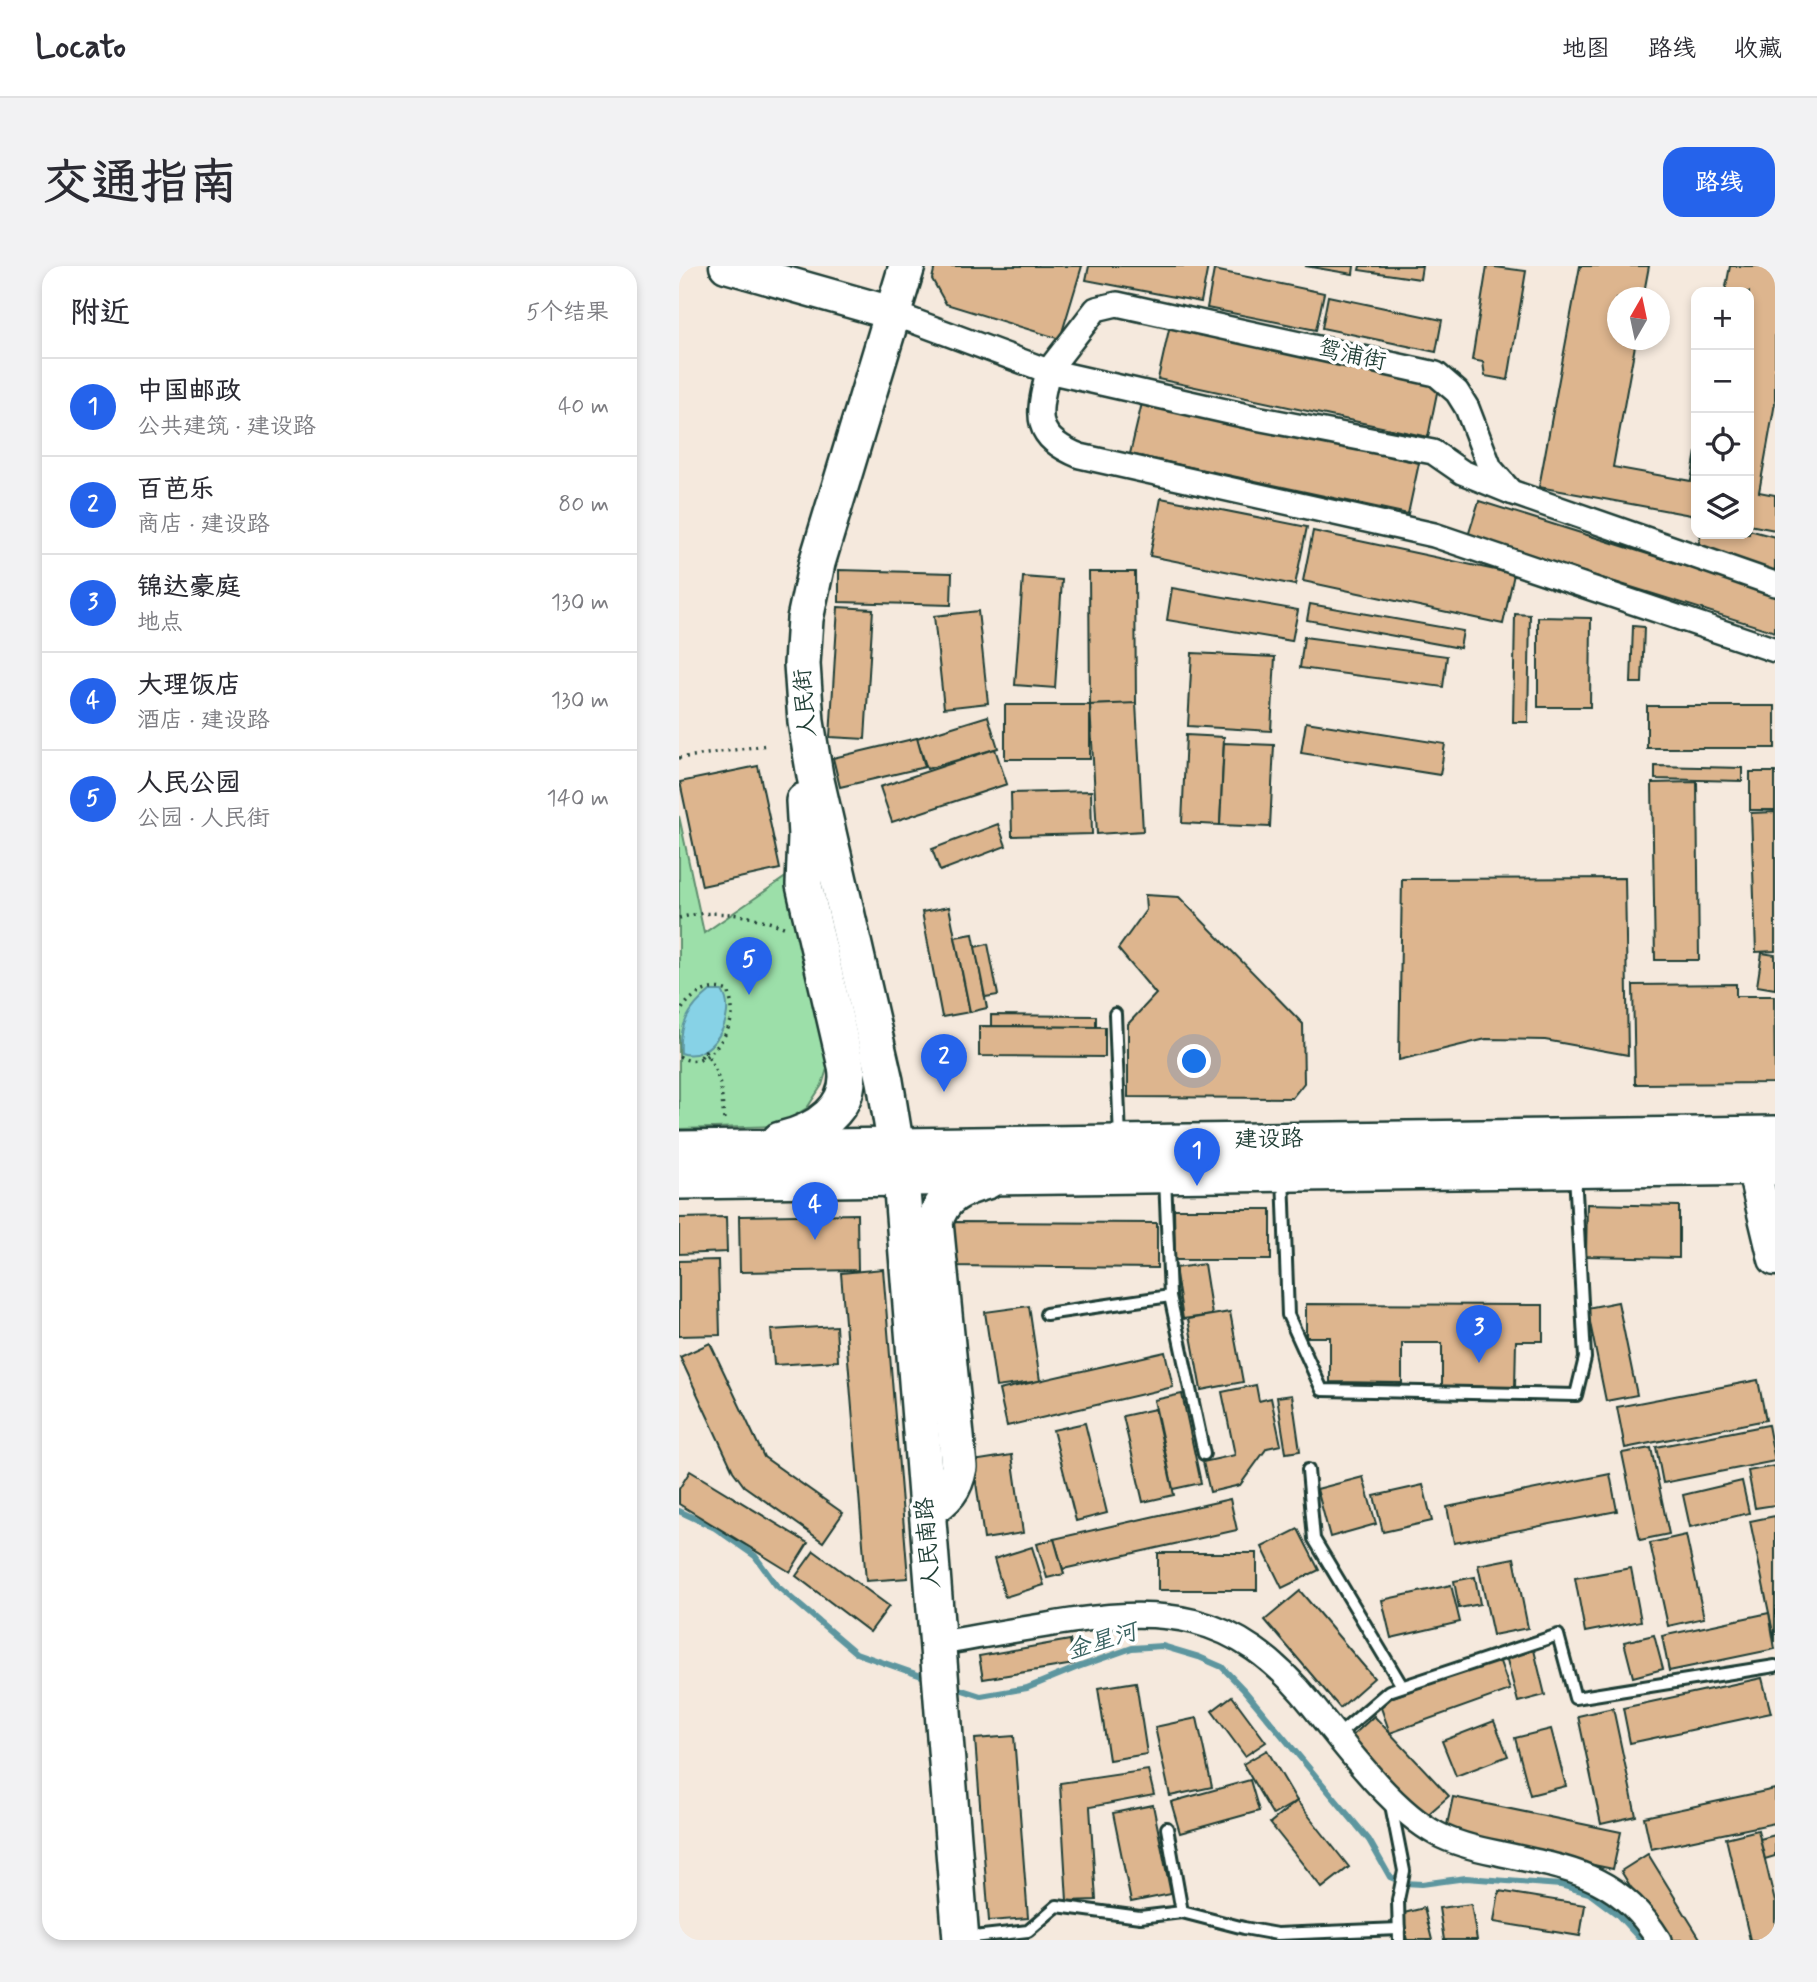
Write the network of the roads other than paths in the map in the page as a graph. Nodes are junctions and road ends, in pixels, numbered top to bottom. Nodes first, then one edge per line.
1 (726, 266) edge
2 (907, 266) edge
3 (892, 313) junction
4 (1048, 371) junction
5 (1511, 492) junction
6 (1775, 584) edge
7 (1775, 650) edge
8 (805, 710) junction
9 (1115, 1014) dead end
10 (1760, 1134) edge
11 (1120, 1142) junction
12 (734, 1148) junction
13 (679, 1149) edge
14 (899, 1162) junction
15 (1764, 1168) edge
16 (1575, 1170) junction
17 (1282, 1174) junction
18 (1165, 1175) junction
19 (1004, 1177) junction
20 (679, 1181) edge
21 (1775, 1259) edge
22 (1170, 1296) junction
23 (1046, 1314) dead end
24 (1204, 1454) dead end
25 (1308, 1470) dead end
26 (927, 1511) junction
27 (1775, 1666) edge
28 (940, 1671) junction
29 (1402, 1686) junction
30 (1337, 1736) junction
31 (1389, 1793) junction
32 (1167, 1828) dead end
33 (1182, 1912) junction
34 (1399, 1935) edge
35 (961, 1939) edge
36 (1659, 1940) edge

1 - 3 street
2 - 3 main road, 人民街
3 - 4 street
3 - 8 main road, 人民街
4 - 5 street
4 - 5 street, 鸳浦街
4 - 7 street
5 - 6 street
8 - 12 main road
8 - 14 main road, 人民街
9 - 11 lane
10 - 11 main road, 建设路
10 - 15 street
11 - 14 main road, 建设路
12 - 13 main road, 建设路
12 - 14 main road, 建设路
14 - 19 main road, 建设路
14 - 20 main road, 建设路
14 - 26 main road, 人民南路
15 - 16 main road, 建设路
15 - 21 street
16 - 17 main road, 建设路
16 - 17 lane
17 - 18 main road, 建设路
18 - 19 main road, 建设路
18 - 22 lane
19 - 26 main road
22 - 23 lane
22 - 24 lane
25 - 29 lane
26 - 28 main road, 人民南路
27 - 29 lane
28 - 30 street
28 - 35 main road, 人民南路
29 - 30 lane
30 - 31 street
31 - 34 lane
31 - 36 street
32 - 33 lane
33 - 34 lane
33 - 35 lane

